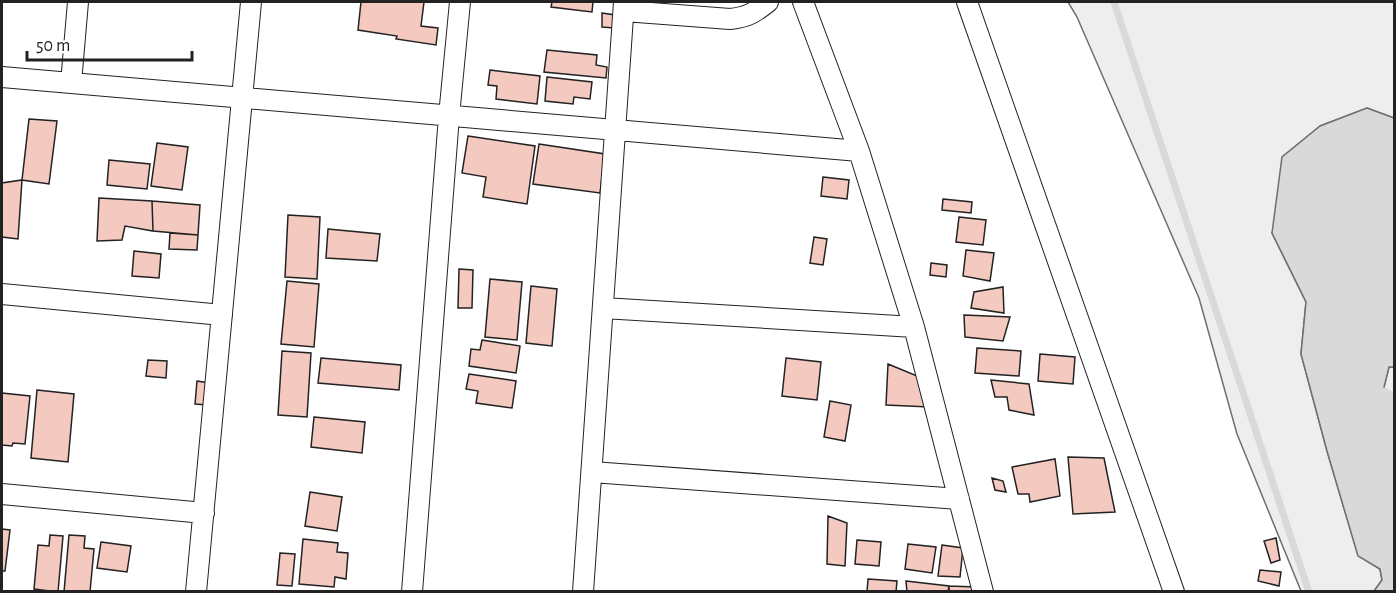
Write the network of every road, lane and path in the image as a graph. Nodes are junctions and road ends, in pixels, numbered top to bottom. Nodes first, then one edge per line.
1 (78, 2) edge
2 (251, 2) edge
3 (460, 2) edge
4 (768, 2) edge
5 (803, 2) edge
6 (967, 2) edge
7 (624, 6) edge
8 (2, 77) edge
9 (71, 83) junction
10 (242, 98) junction
11 (450, 116) junction
12 (616, 130) junction
13 (859, 151) junction
14 (2, 294) edge
15 (603, 308) junction
16 (222, 315) junction
17 (914, 327) junction
18 (592, 472) junction
19 (2, 494) edge
20 (960, 499) junction
21 (204, 513) junction
22 (196, 591) edge
23 (412, 591) edge
24 (583, 591) edge
25 (983, 591) edge
26 (1174, 591) edge

1 - 9 street
2 - 10 street
3 - 11 street
4 - 7 street
5 - 13 street
6 - 26 street
7 - 12 street
8 - 9 street
9 - 10 street
10 - 11 street
10 - 16 street
11 - 12 street
11 - 23 street
12 - 13 street
12 - 15 street
13 - 17 street
14 - 16 street
15 - 17 street
15 - 18 street
16 - 21 street
17 - 20 street
18 - 20 street
18 - 24 street
19 - 21 street
20 - 25 street
21 - 22 street

